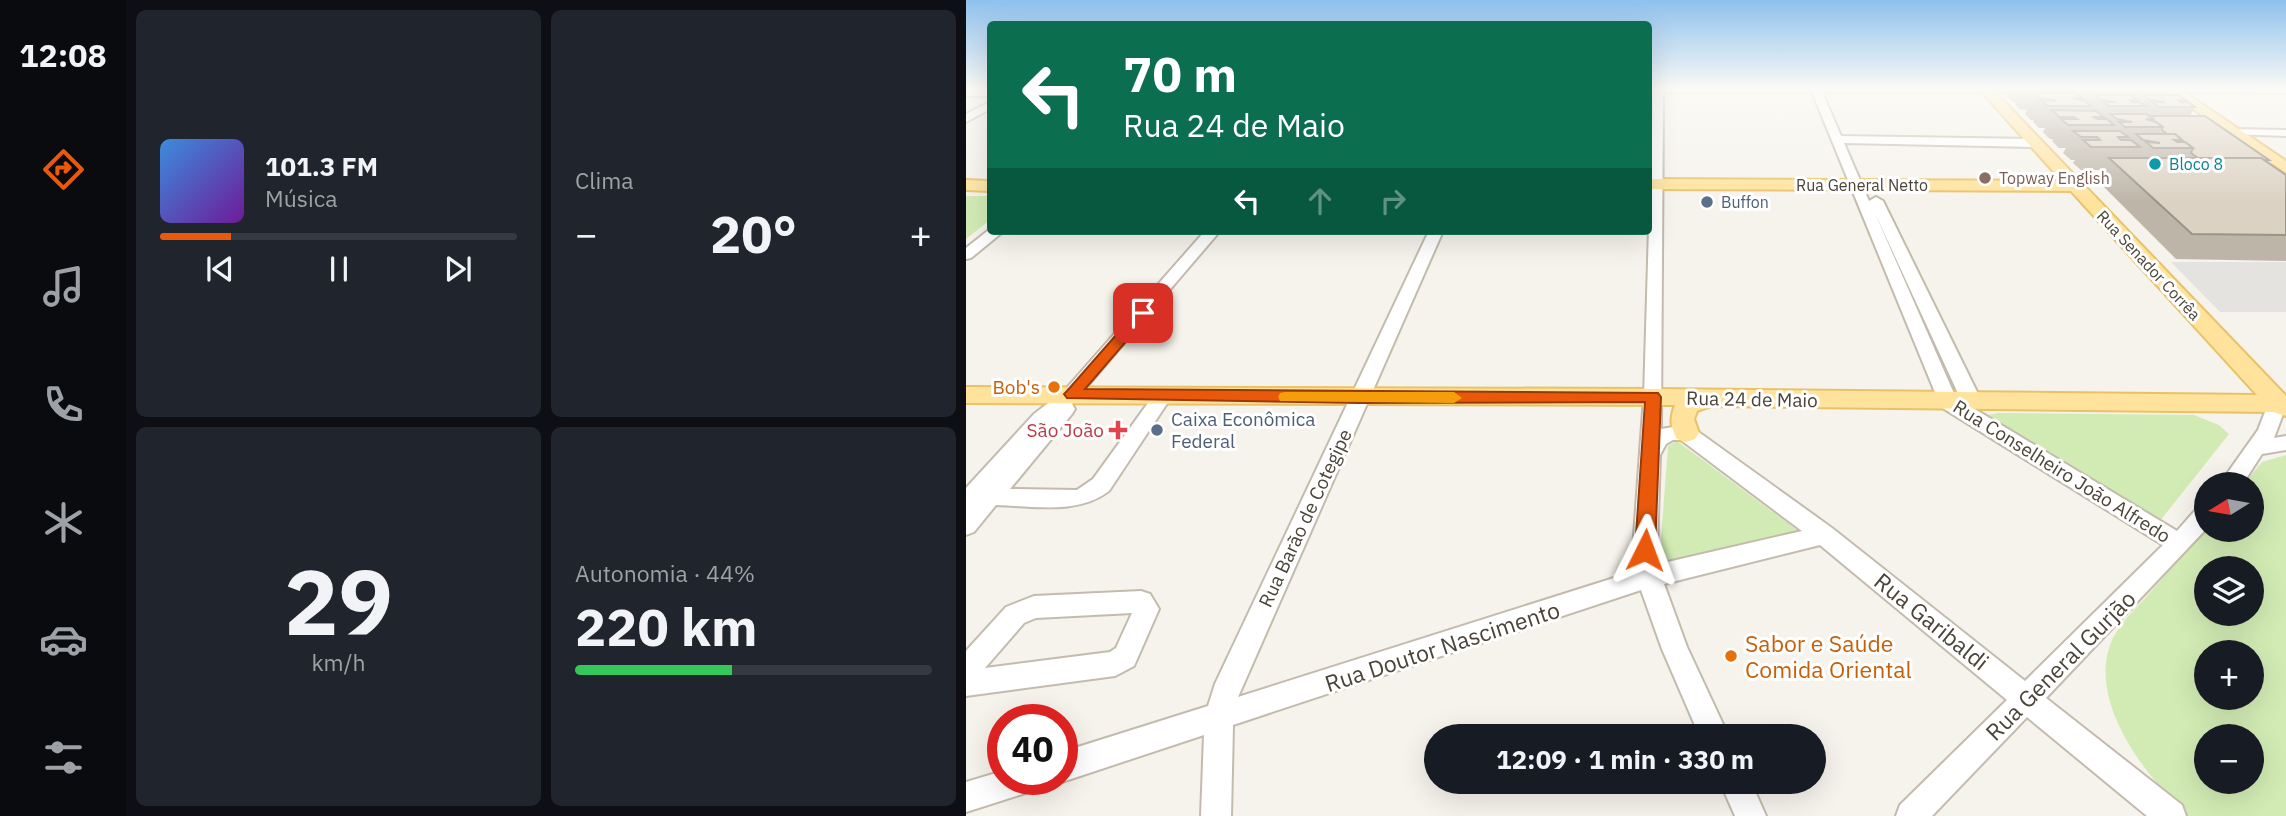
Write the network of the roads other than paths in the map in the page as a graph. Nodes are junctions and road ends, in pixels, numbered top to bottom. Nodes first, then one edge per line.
1 (1654, 126) edge
2 (1836, 126) edge
3 (1842, 126) edge
4 (2020, 126) edge
5 (2224, 126) edge
6 (2233, 132) junction
7 (2286, 133) edge
8 (1838, 139) junction
9 (1851, 139) junction
10 (2036, 143) junction
11 (1852, 159) junction
12 (2286, 168) edge
13 (1653, 184) edge
14 (1862, 185) junction
15 (966, 186) edge
16 (987, 186) edge
17 (2076, 186) junction
18 (987, 230) edge
19 (992, 235) edge
20 (1210, 235) edge
21 (1434, 235) edge
22 (1887, 239) junction
23 (966, 246) edge
24 (966, 256) edge
25 (1891, 269) junction
26 (1909, 269) junction
27 (1072, 394) junction
28 (966, 395) edge
29 (1163, 396) junction
30 (1653, 397) junction
31 (1360, 398) junction
32 (1709, 398) junction
33 (1960, 402) junction
34 (2283, 406) edge
35 (1686, 433) junction
36 (2286, 443) edge
37 (2255, 448) junction
38 (1650, 455) junction
39 (2239, 472) edge
40 (991, 497) junction
41 (966, 502) edge
42 (966, 526) edge
43 (2194, 527) edge
44 (1824, 535) junction
45 (2179, 544) junction
46 (1649, 578) junction
47 (966, 670) edge
48 (966, 683) edge
49 (2027, 697) junction
50 (1219, 719) junction
51 (1709, 724) edge
52 (1078, 762) edge
53 (987, 790) edge
54 (1741, 794) edge
55 (966, 797) edge
56 (1216, 816) edge
57 (1751, 816) edge
58 (1911, 816) edge
59 (2171, 816) edge

1 - 13 street
2 - 8 street, Rua Conselheiro João Alfredo
3 - 9 street, Rua Conselheiro João Alfredo
4 - 10 main road, Rua Senador Corrêa
5 - 6 main road
6 - 7 street
6 - 12 main road
8 - 9 street
8 - 11 street, Rua Conselheiro João Alfredo
9 - 10 street
9 - 11 street, Rua Conselheiro João Alfredo
10 - 17 main road, Rua Senador Corrêa
11 - 14 street, Rua Conselheiro João Alfredo
13 - 14 main road, Rua General Netto
13 - 30 street
14 - 17 main road, Rua General Netto
14 - 22 street, Rua Conselheiro João Alfredo
15 - 16 main road
17 - 34 main road, Rua Senador Corrêa
18 - 23 street
19 - 24 street
20 - 27 street
21 - 31 street, Rua Barão de Cotegipe
22 - 25 street, Rua Conselheiro João Alfredo
22 - 26 street, Rua Conselheiro João Alfredo
25 - 26 street
25 - 33 street, Rua Conselheiro João Alfredo
26 - 33 street, Rua Conselheiro João Alfredo
27 - 28 main road, Rua 24 de Maio
27 - 29 main road, Rua 24 de Maio
27 - 40 street
27 - 41 street
29 - 31 main road, Rua 24 de Maio
29 - 40 street
30 - 31 main road, Rua 24 de Maio
30 - 32 main road, Rua 24 de Maio
30 - 38 street
31 - 50 street, Rua Barão de Cotegipe
32 - 33 main road, Rua 24 de Maio
32 - 35 main road
33 - 34 main road, Rua 24 de Maio
33 - 45 street, Rua Conselheiro João Alfredo
34 - 37 street
35 - 38 street
35 - 44 street, Rua Garibaldi
36 - 37 street
37 - 39 street
38 - 46 street
40 - 42 street
43 - 45 street, Rua General Gurjão
44 - 46 street, Rua Doutor Nascimento
44 - 49 street, Rua Garibaldi
45 - 49 street, Rua General Gurjão
46 - 50 street, Rua Doutor Nascimento
46 - 51 street
47 - 48 street
49 - 58 street, Rua General Gurjão
49 - 59 street, Rua Garibaldi
50 - 52 street, Rua Doutor Nascimento
50 - 56 street, Rua Barão de Cotegipe
53 - 55 street
54 - 57 street

